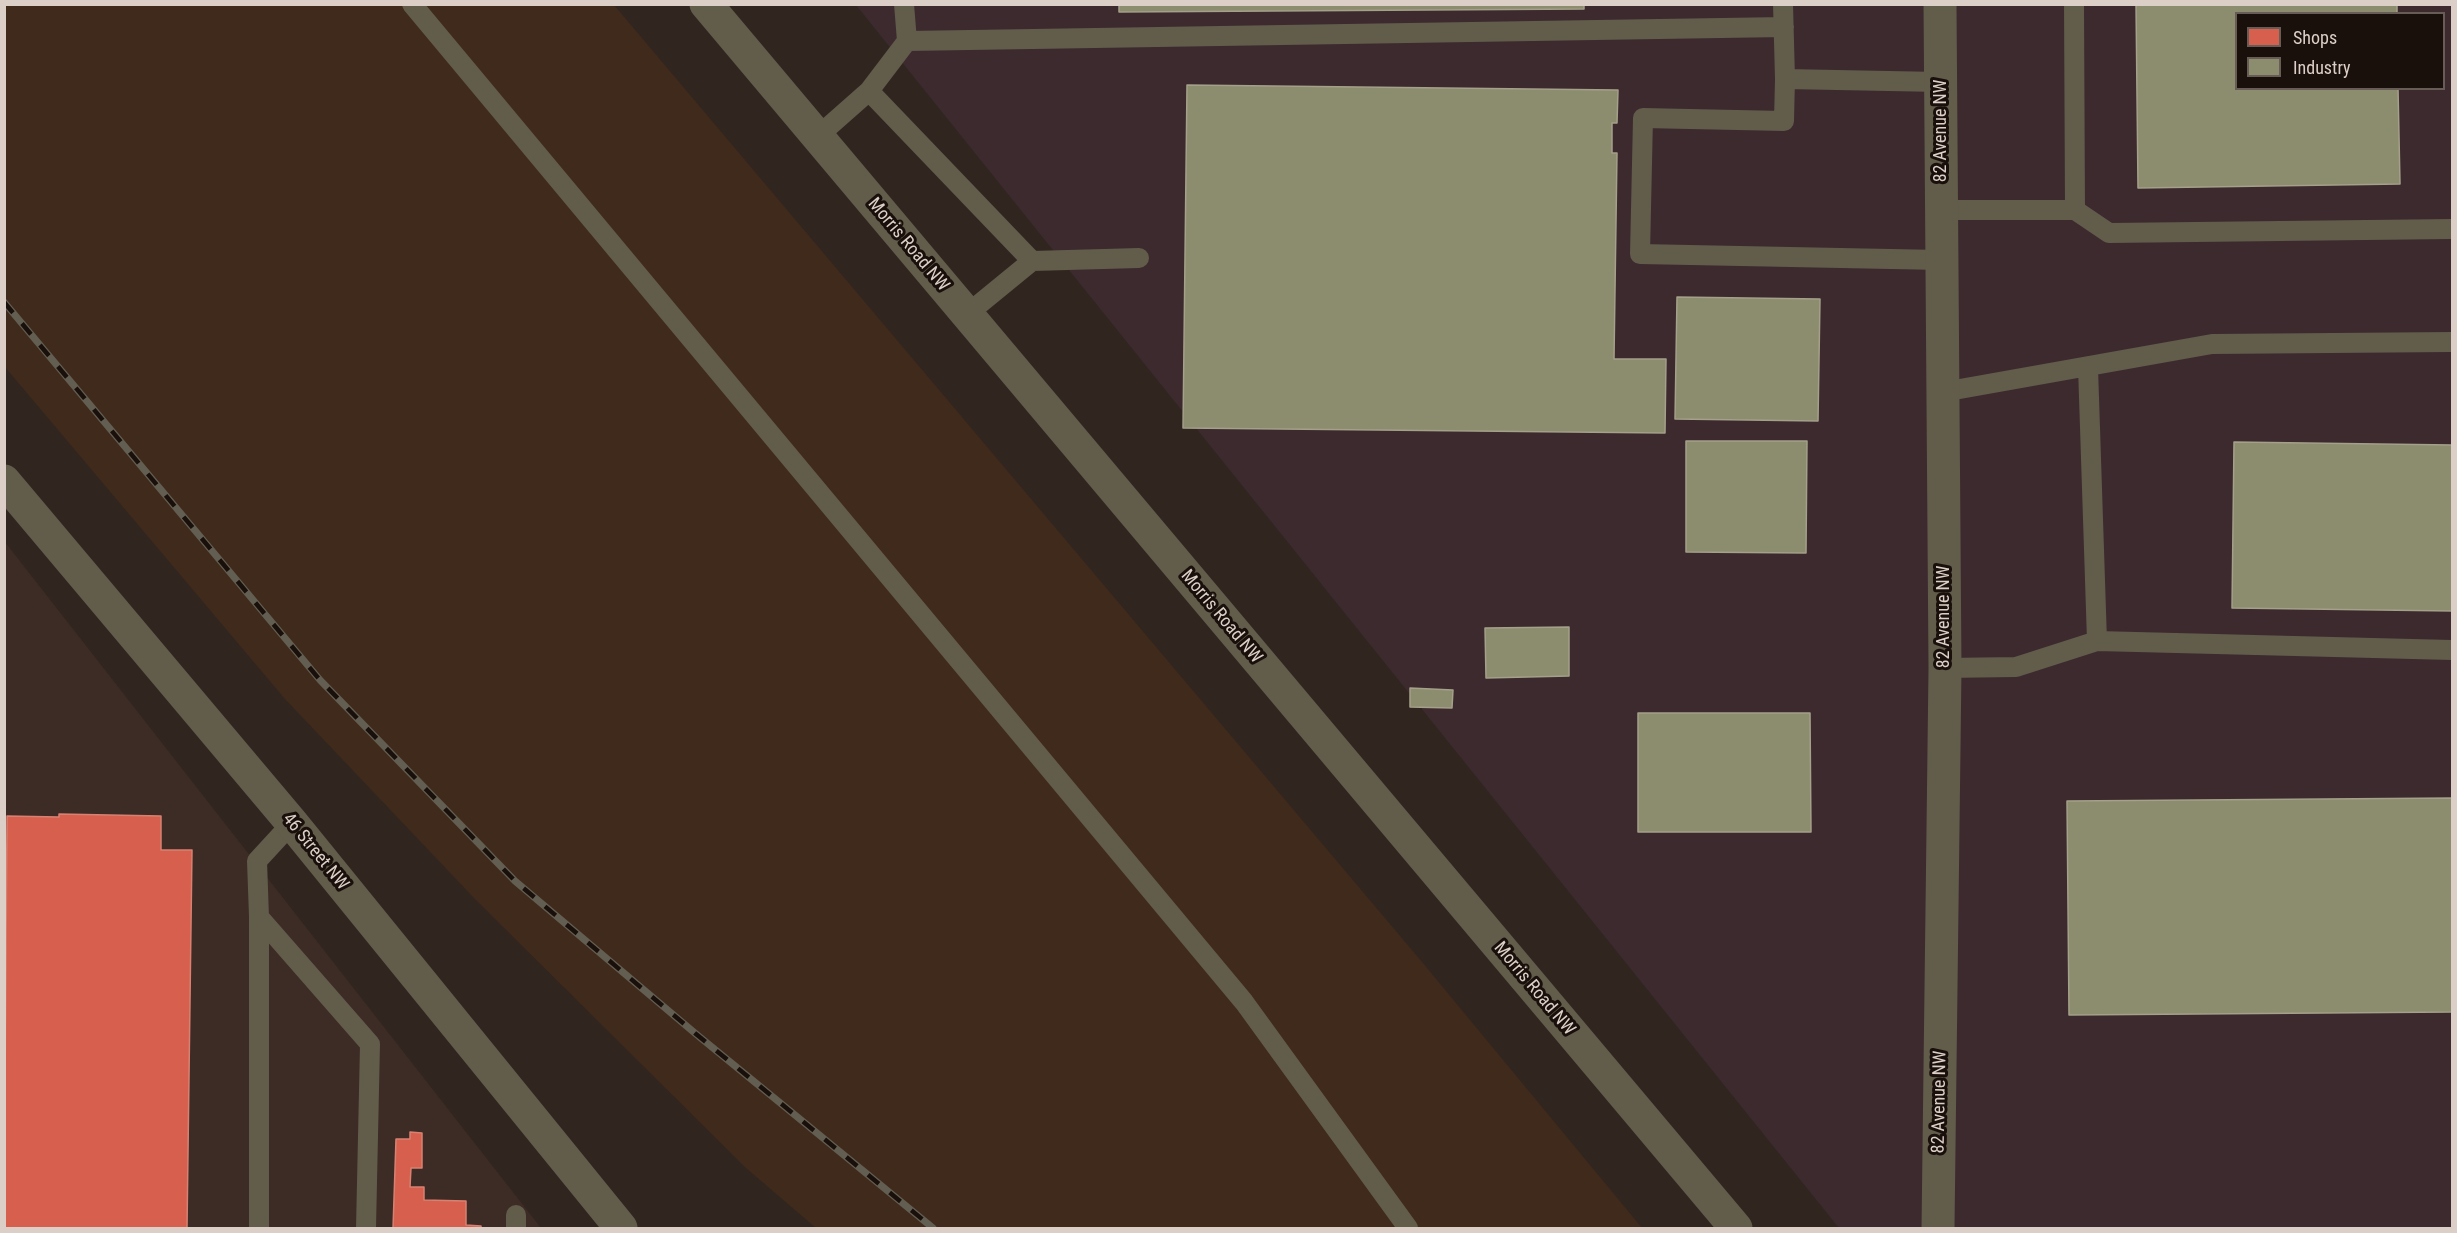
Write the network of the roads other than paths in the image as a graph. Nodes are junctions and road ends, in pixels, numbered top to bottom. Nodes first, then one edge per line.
1 (412, 4) edge
2 (706, 4) edge
3 (904, 4) edge
4 (1783, 4) edge
5 (1940, 4) edge
6 (2074, 4) edge
7 (1784, 27) junction
8 (907, 41) junction
9 (1785, 79) junction
10 (1941, 82) junction
11 (869, 91) junction
12 (818, 136) junction
13 (1941, 210) junction
14 (2075, 210) junction
15 (2452, 229) edge
16 (1138, 258) dead end
17 (1941, 260) junction
18 (1032, 261) junction
19 (966, 315) junction
20 (2452, 342) edge
21 (2088, 367) junction
22 (1943, 392) junction
23 (4, 481) edge
24 (2097, 641) junction
25 (2452, 650) edge
26 (1945, 668) junction
27 (292, 823) junction
28 (259, 917) junction
29 (258, 1228) edge
30 (366, 1228) edge
31 (621, 1228) edge
32 (1408, 1228) edge
33 (1736, 1228) edge
34 (1938, 1228) edge

1 - 32 lane
2 - 12 street, Morris Road NW
3 - 8 lane
4 - 7 lane
5 - 10 street, 82 Avenue NW
6 - 14 lane
7 - 8 lane
7 - 9 lane
8 - 11 lane
9 - 10 lane
9 - 17 lane
10 - 13 street, 82 Avenue NW
11 - 12 lane
11 - 18 lane
12 - 19 street, Morris Road NW
13 - 14 lane
13 - 17 street, 82 Avenue NW
14 - 15 lane
16 - 18 lane
17 - 22 street, 82 Avenue NW
18 - 19 lane
19 - 33 street, Morris Road NW
20 - 21 lane
21 - 22 lane
21 - 24 lane
22 - 26 street, 82 Avenue NW
23 - 27 street, 46 Street NW
24 - 25 lane
24 - 26 lane
26 - 34 street, 82 Avenue NW
27 - 28 lane
27 - 31 street, 46 Street NW
28 - 29 lane
28 - 30 lane

